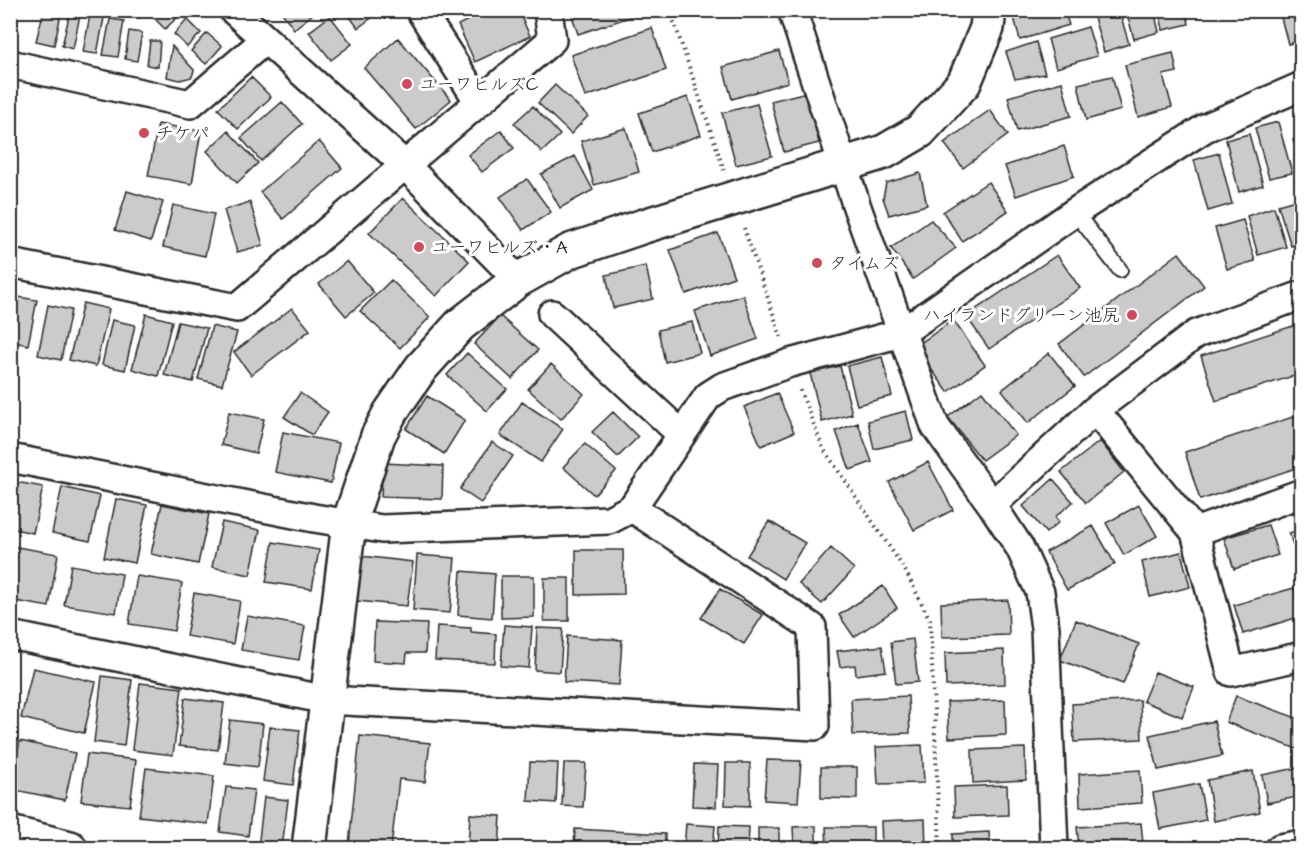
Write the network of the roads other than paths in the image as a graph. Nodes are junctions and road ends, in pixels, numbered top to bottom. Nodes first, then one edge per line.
1 (233, 10) edge
2 (420, 10) edge
3 (548, 10) edge
4 (792, 10) edge
5 (989, 10) edge
6 (265, 40) junction
7 (10, 64) edge
8 (1302, 86) edge
9 (479, 102) junction
10 (406, 166) junction
11 (843, 166) junction
12 (1075, 212) junction
13 (10, 263) edge
14 (1120, 270) dead end
15 (518, 280) junction
16 (1302, 295) edge
17 (552, 314) dead end
18 (900, 333) junction
19 (1095, 410) junction
20 (681, 434) junction
21 (10, 458) edge
22 (1302, 493) edge
23 (992, 505) junction
24 (632, 508) junction
25 (349, 524) junction
26 (1195, 532) junction
27 (10, 635) edge
28 (1302, 656) edge
29 (327, 700) junction
30 (10, 833) edge
31 (1302, 844) edge
32 (70, 849) edge
33 (309, 849) edge
34 (1054, 849) edge
35 (1280, 849) edge

1 - 6 street
2 - 9 street
3 - 9 street
4 - 11 street
5 - 11 street
6 - 7 street
6 - 10 street
8 - 12 street
9 - 10 street
10 - 13 street
10 - 15 street
11 - 15 street
11 - 18 street
12 - 14 lane
12 - 18 street
15 - 25 street
16 - 19 street
17 - 20 street
18 - 20 street
18 - 23 street
19 - 23 street
19 - 26 street
20 - 24 street
21 - 25 street
22 - 26 street
23 - 34 street
24 - 25 street
24 - 29 street
25 - 29 street
26 - 28 street
27 - 29 street
29 - 33 street
30 - 32 street
31 - 35 street

